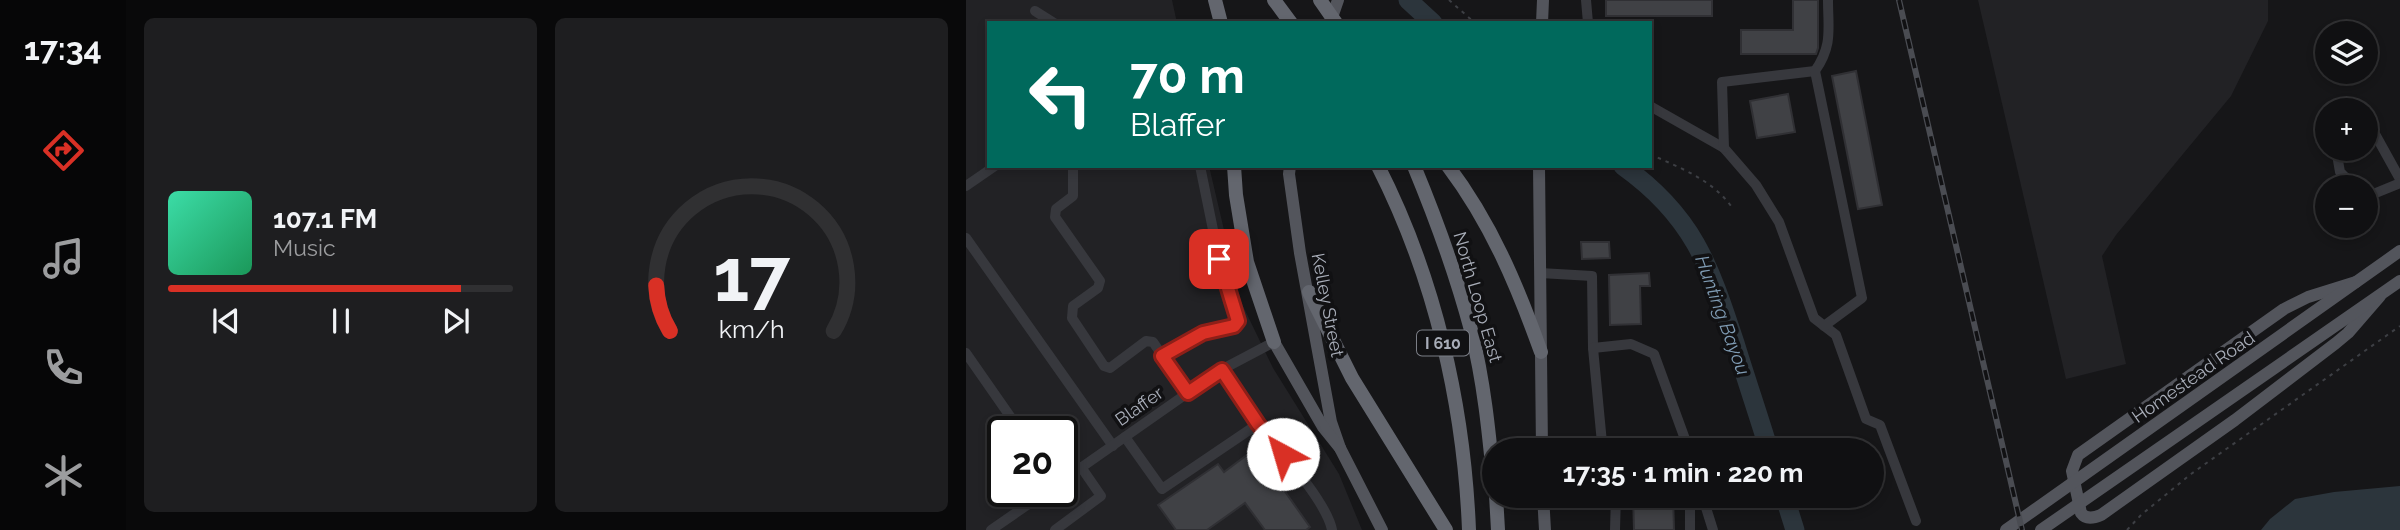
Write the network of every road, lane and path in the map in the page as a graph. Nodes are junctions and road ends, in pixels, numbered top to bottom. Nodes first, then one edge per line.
1 (1215, 0) edge
2 (1274, 0) edge
3 (1320, 0) edge
4 (1338, 0) edge
5 (1449, 0) edge
6 (1543, 0) edge
7 (1586, 0) edge
8 (1828, 0) edge
9 (1035, 11) dead end
10 (1051, 21) edge
11 (1220, 21) edge
12 (1290, 21) edge
13 (1331, 21) edge
14 (1335, 21) edge
15 (1473, 21) edge
16 (1542, 21) edge
17 (1588, 21) edge
18 (1815, 71) junction
19 (1652, 107) edge
20 (2378, 140) edge
21 (1724, 148) junction
22 (1652, 155) edge
23 (992, 168) edge
24 (1073, 168) edge
25 (1200, 168) edge
26 (1234, 168) edge
27 (1290, 168) edge
28 (1379, 168) edge
29 (1415, 168) edge
30 (1449, 168) edge
31 (1539, 168) edge
32 (2400, 181) edge
33 (966, 186) edge
34 (2378, 191) edge
35 (1731, 206) dead end
36 (966, 238) edge
37 (2400, 251) edge
38 (1540, 273) junction
39 (2400, 281) edge
40 (2356, 282) junction
41 (1309, 292) junction
42 (2380, 296) junction
43 (1825, 326) junction
44 (2400, 326) edge
45 (1274, 342) junction
46 (1593, 348) junction
47 (1541, 352) junction
48 (1162, 356) junction
49 (968, 361) edge
50 (1222, 370) junction
51 (1188, 393) junction
52 (1009, 416) edge
53 (1258, 424) junction
54 (1125, 437) junction
55 (1490, 438) edge
56 (1542, 438) edge
57 (1602, 438) edge
58 (1685, 438) edge
59 (1112, 446) junction
60 (1340, 448) junction
61 (1081, 467) junction
62 (1078, 469) edge
63 (1024, 507) edge
64 (1497, 508) edge
65 (1544, 508) edge
66 (1616, 508) edge
67 (1690, 508) edge
68 (1707, 508) edge
69 (1916, 521) dead end
70 (991, 530) edge
71 (1055, 530) edge
72 (1332, 530) edge
73 (1382, 530) edge
74 (1446, 530) edge
75 (1469, 530) edge
76 (1498, 530) edge
77 (1545, 530) edge
78 (1615, 530) edge
79 (1690, 530) edge
80 (1713, 530) edge
81 (2006, 530) edge
82 (2041, 530) edge
83 (2127, 530) edge

1 - 11 highway
2 - 12 highway
3 - 14 highway
4 - 13 main road
5 - 15 path
6 - 16 main road
7 - 17 street
8 - 18 street
9 - 10 street
18 - 21 street
18 - 43 street
19 - 21 street
20 - 32 street
21 - 43 street
22 - 35 path
23 - 33 street
24 - 48 street
25 - 48 street
26 - 45 highway
27 - 41 main road, Kelley Street
28 - 75 highway, I 610
29 - 55 highway, North Loop East / I 610
30 - 47 highway
31 - 38 main road
32 - 34 street
36 - 59 street
37 - 40 main road, Homestead Road
38 - 46 street
38 - 47 main road
39 - 42 main road
40 - 42 main road
40 - 81 main road, Homestead Road
41 - 60 main road, Kelley Street
41 - 74 highway
42 - 82 main road
43 - 69 street
44 - 83 path
45 - 50 street, Blaffer
45 - 60 main road
46 - 57 street
46 - 58 street
47 - 56 main road
48 - 51 street
49 - 52 street
50 - 51 street, Blaffer
50 - 53 street
51 - 54 street, Blaffer
53 - 54 street
53 - 72 street
54 - 59 street, Blaffer
59 - 61 street, Blaffer
60 - 73 main road
61 - 62 street, Blaffer
61 - 71 street
63 - 70 street
64 - 76 highway
65 - 77 main road
66 - 78 street
67 - 79 street
68 - 80 street

